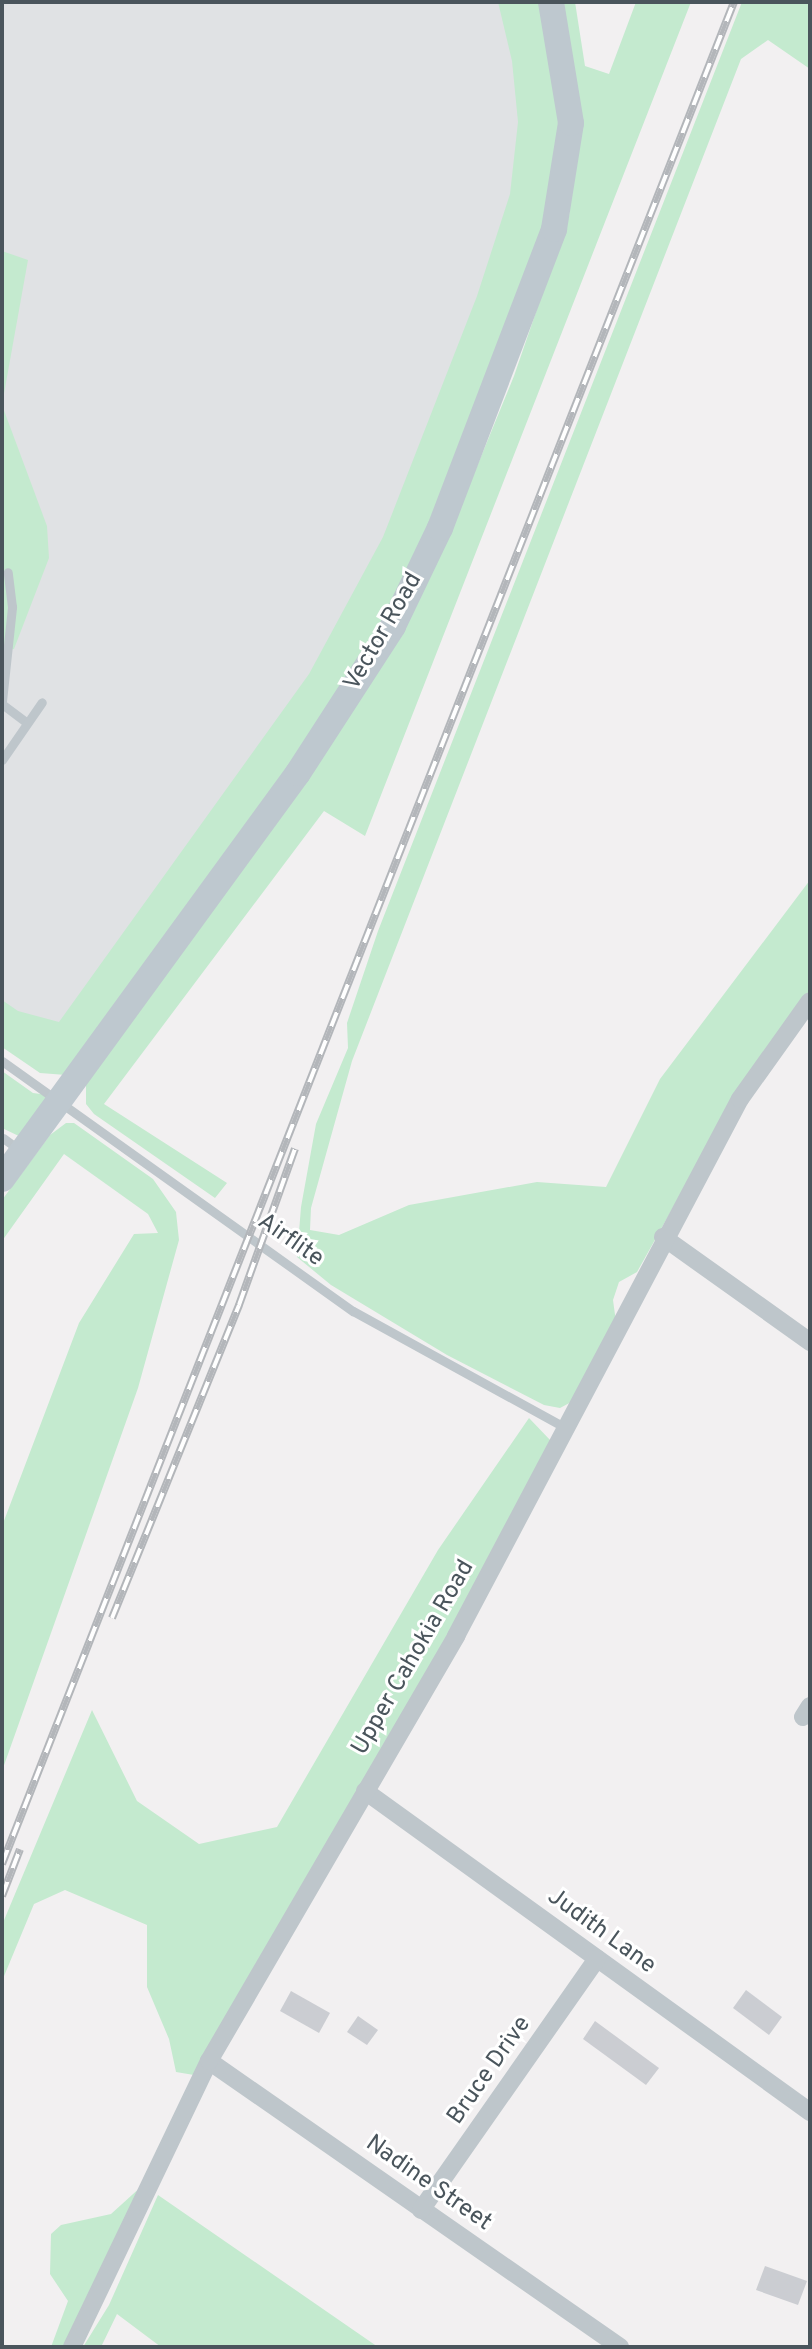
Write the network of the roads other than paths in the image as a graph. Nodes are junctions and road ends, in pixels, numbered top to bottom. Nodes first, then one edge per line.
1 (551, 2) edge
2 (8, 572) dead end
3 (2, 702) edge
4 (42, 702) dead end
5 (27, 723) junction
6 (2, 760) edge
7 (810, 1001) edge
8 (2, 1061) edge
9 (56, 1100) junction
10 (12, 1145) edge
11 (2, 1179) edge
12 (663, 1237) junction
13 (810, 1342) edge
14 (569, 1430) junction
15 (365, 1791) junction
16 (597, 1959) junction
17 (209, 2061) junction
18 (810, 2112) edge
19 (421, 2210) junction
20 (72, 2347) edge
21 (620, 2347) edge

1 - 9 street, Vector Road
2 - 3 lane
3 - 5 lane
4 - 5 lane
5 - 6 lane
7 - 12 street, Upper Cahokia Road
8 - 9 lane, Airflite
9 - 10 street, Vector Road
9 - 14 lane, Airflite
10 - 11 street, Vector Road
12 - 13 street
12 - 14 street, Upper Cahokia Road
14 - 15 street, Upper Cahokia Road
15 - 16 street, Judith Lane
15 - 17 street, Upper Cahokia Road
16 - 18 street, Judith Lane
16 - 19 street, Bruce Drive
17 - 19 street, Nadine Street
17 - 20 street, Upper Cahokia Road
19 - 21 street, Nadine Street

